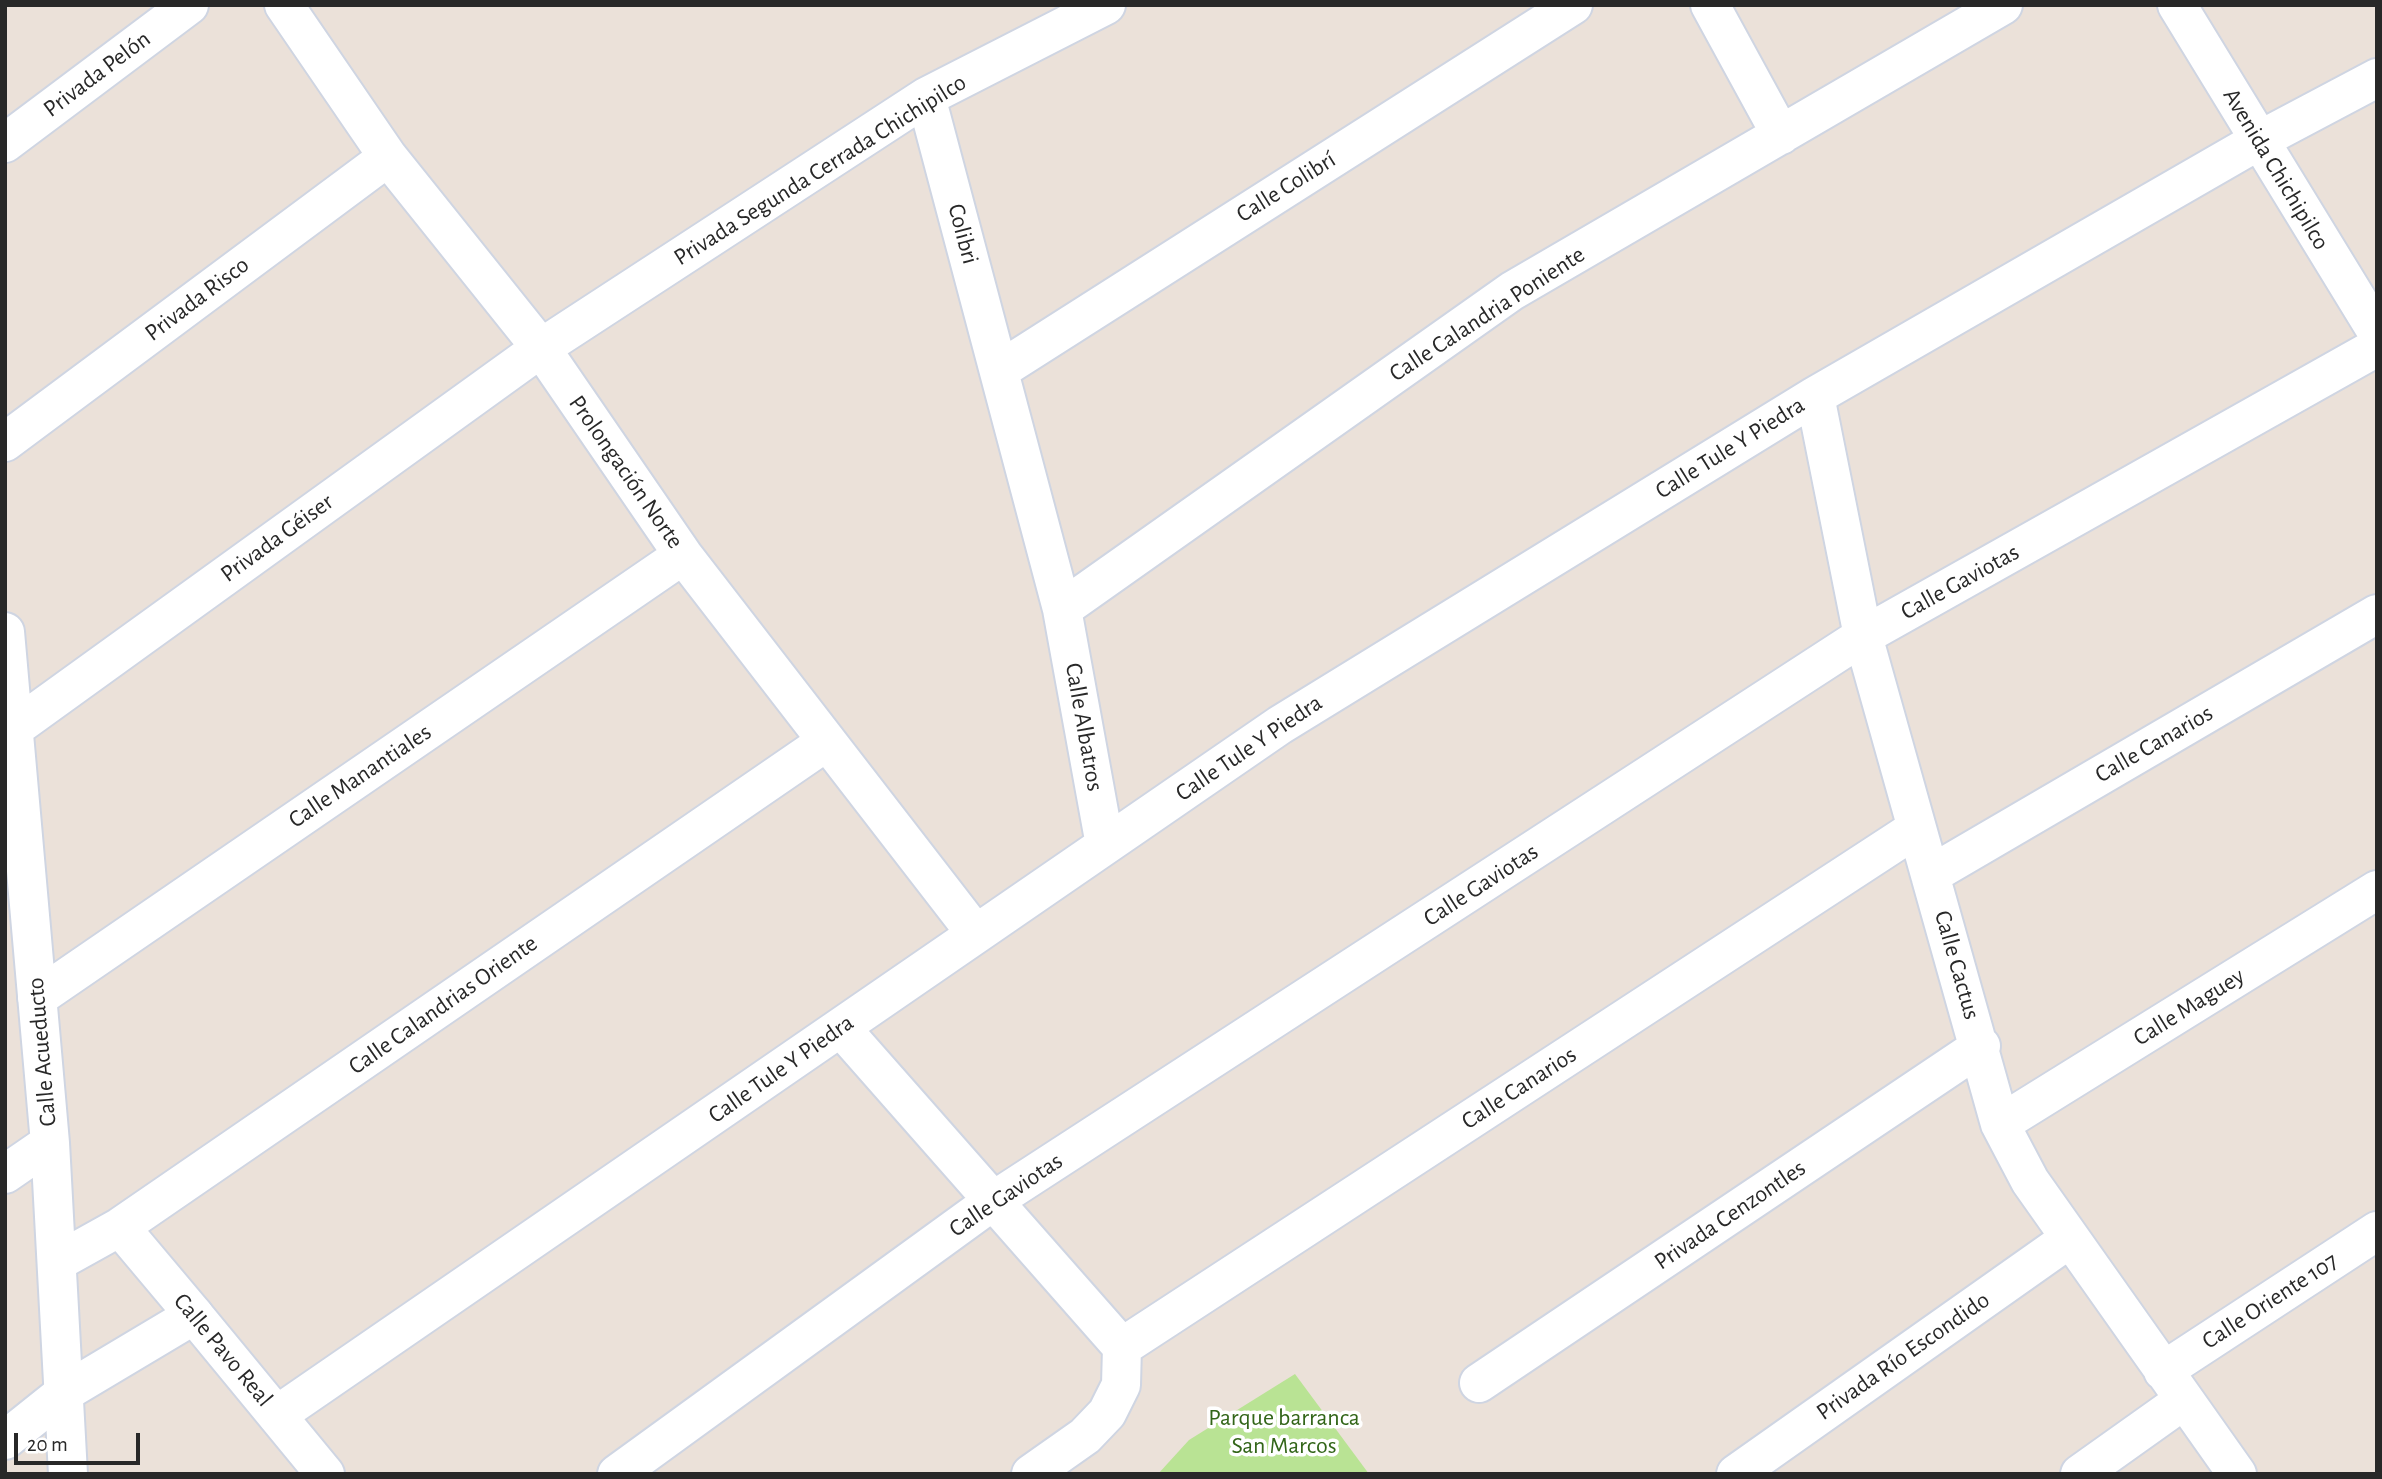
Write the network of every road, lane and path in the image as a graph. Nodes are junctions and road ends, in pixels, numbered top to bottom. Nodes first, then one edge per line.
1 (190, 5) edge
2 (284, 5) edge
3 (1106, 5) edge
4 (1573, 5) edge
5 (1710, 5) edge
6 (2003, 5) edge
7 (2178, 5) edge
8 (2377, 78) edge
9 (926, 97) junction
10 (1781, 135) junction
11 (2258, 141) junction
12 (5, 143) edge
13 (388, 157) junction
14 (2377, 332) edge
15 (2377, 346) edge
16 (541, 348) junction
17 (1000, 370) junction
18 (1815, 396) junction
19 (5, 442) edge
20 (683, 555) junction
21 (1062, 609) junction
22 (2377, 614) edge
23 (5, 632) edge
24 (1863, 636) junction
25 (13, 729) junction
26 (826, 742) junction
27 (1917, 828) junction
28 (1105, 845) junction
29 (1930, 875) junction
30 (2377, 890) edge
31 (976, 934) junction
32 (37, 998) junction
33 (841, 1028) junction
34 (1981, 1046) junction
35 (2000, 1124) junction
36 (50, 1143) junction
37 (5, 1174) edge
38 (993, 1201) junction
39 (120, 1227) junction
40 (2377, 1231) edge
41 (2069, 1239) junction
42 (57, 1262) junction
43 (194, 1315) junction
44 (1122, 1347) junction
45 (1479, 1383) dead end
46 (2173, 1386) junction
47 (65, 1392) junction
48 (277, 1415) junction
49 (5, 1440) edge
50 (68, 1474) edge
51 (325, 1474) edge
52 (617, 1474) edge
53 (1031, 1474) edge
54 (1736, 1474) edge
55 (2080, 1474) edge
56 (2237, 1474) edge

1 - 12 street, Privada Pelón
2 - 13 street, Prolongación Norte
3 - 9 street, Privada Segunda Cerrada Chichipilco
4 - 17 street, Calle Colibrí
5 - 10 street
6 - 10 street, Calle Calandria Poniente
7 - 11 street, Avenida Chichipilco
8 - 11 street, Calle Tule Y Piedra
9 - 16 street, Privada Segunda Cerrada Chichipilco
9 - 17 street, Colibri
10 - 21 street, Calle Calandria Poniente
11 - 14 street, Avenida Chichipilco
11 - 18 street, Calle Tule Y Piedra
13 - 16 street, Prolongación Norte
13 - 19 street, Privada Risco
15 - 24 street, Calle Gaviotas
16 - 20 street, Prolongación Norte
16 - 25 street, Privada Géiser
17 - 21 street, Colibri
18 - 24 street, Calle Cactus
18 - 28 street, Calle Tule Y Piedra
20 - 26 street, Prolongación Norte
20 - 32 street, Calle Manantiales
21 - 28 street, Calle Albatros
22 - 29 street, Calle Canarios
23 - 25 street, Calle Acueducto
24 - 27 street, Calle Cactus
24 - 38 street, Calle Gaviotas
25 - 32 street, Calle Acueducto
26 - 31 street, Prolongación Norte
26 - 39 street, Calle Calandrias Oriente
27 - 29 street, Calle Cactus
27 - 44 street, Calle Canarios
28 - 31 street, Calle Tule Y Piedra
29 - 34 street, Calle Cactus
30 - 35 street, Calle Maguey
31 - 33 street, Calle Tule Y Piedra
32 - 36 street, Calle Acueducto
33 - 38 street
33 - 48 street, Calle Tule Y Piedra
34 - 35 street, Calle Cactus
34 - 45 street, Privada Cenzontles
35 - 41 street, Calle Cactus
36 - 37 street
36 - 42 street, Calle Acueducto
38 - 44 street
38 - 52 street, Calle Gaviotas
39 - 42 street, Calle Calandrias Oriente
39 - 43 street, Calle Pavo Real
40 - 46 street, Calle Oriente 107
41 - 46 street, Calle Cactus
41 - 54 street, Privada Río Escondido
42 - 47 street, Calle Acueducto
43 - 47 street
43 - 48 street, Calle Pavo Real
44 - 53 street
46 - 55 street, Calle Oriente 107
46 - 56 street, Calle Cactus
47 - 49 street
47 - 50 street, Calle Acueducto
48 - 51 street, Calle Pavo Real

